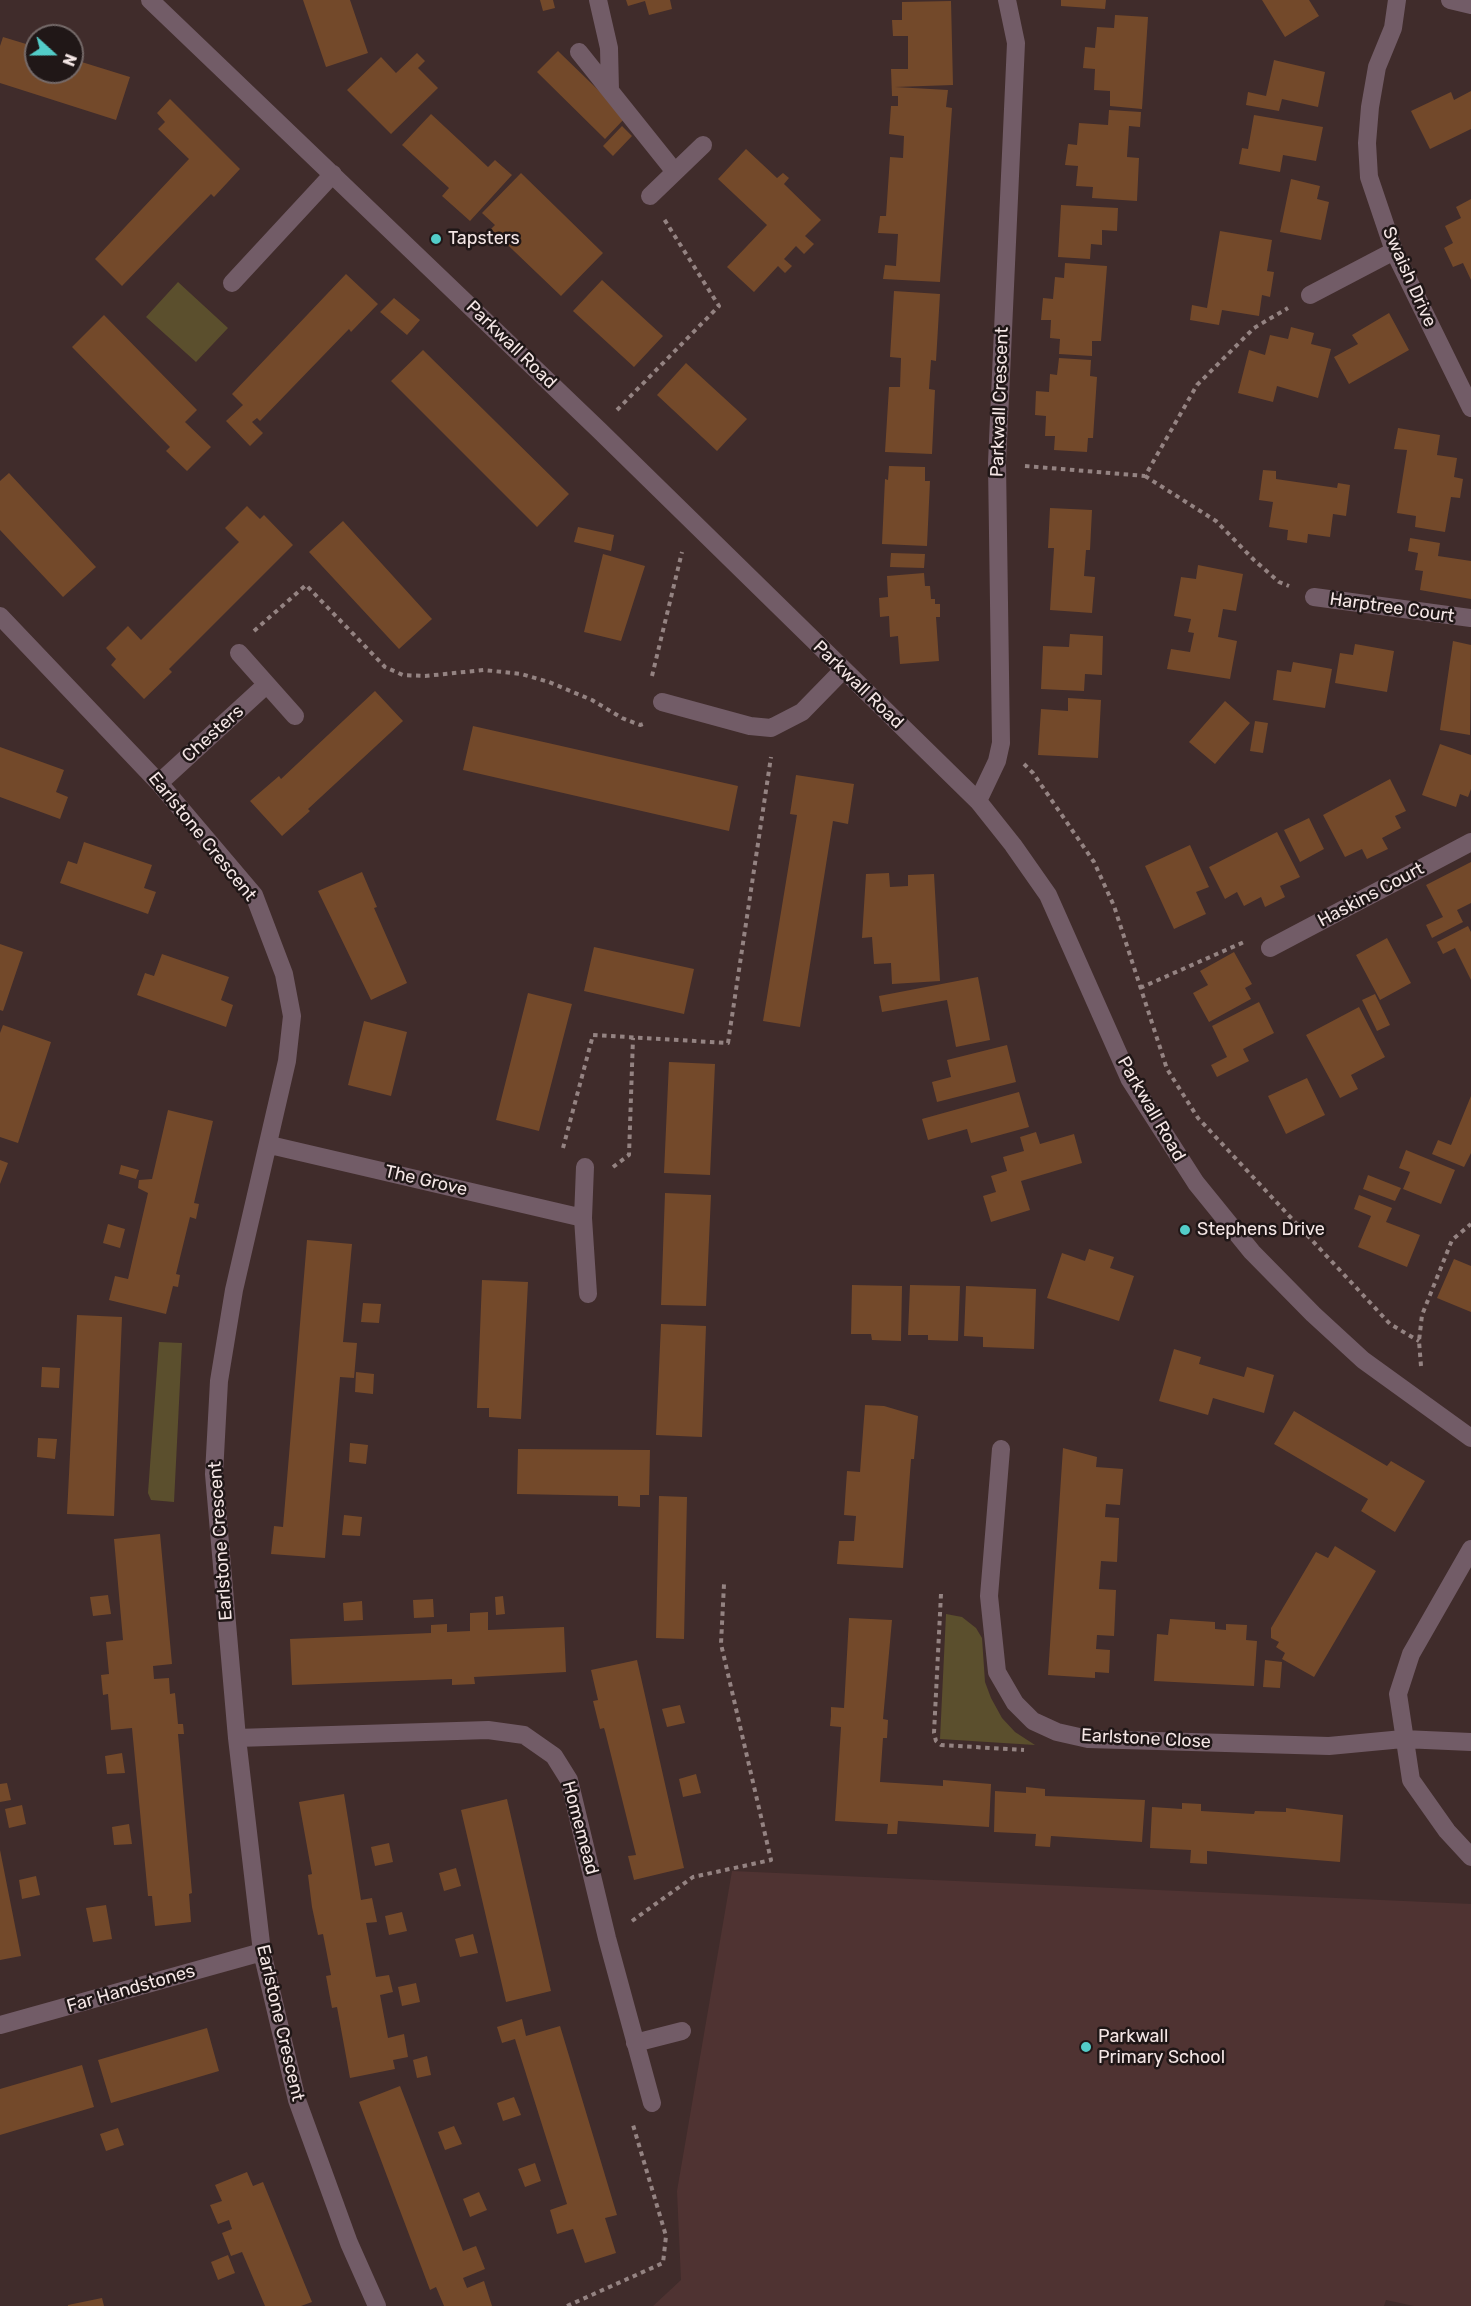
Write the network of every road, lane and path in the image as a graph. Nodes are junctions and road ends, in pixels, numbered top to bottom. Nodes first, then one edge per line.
1 (150, 0) edge
2 (598, 0) edge
3 (1007, 0) edge
4 (1397, 0) edge
5 (1450, 0) edge
6 (1471, 5) edge
7 (579, 52) dead end
8 (610, 90) junction
9 (703, 145) dead end
10 (675, 172) junction
11 (333, 174) junction
12 (650, 196) joint
13 (1394, 251) junction
14 (232, 283) dead end
15 (1310, 295) joint
16 (1471, 408) edge
17 (599, 429) junction
18 (997, 463) junction
19 (1145, 476) junction
20 (689, 519) junction
21 (1314, 597) joint
22 (0, 616) edge
23 (1471, 618) edge
24 (239, 653) joint
25 (843, 670) junction
26 (651, 679) dead end
27 (266, 685) junction
28 (662, 702) dead end
29 (686, 708) junction
30 (643, 713) dead end
31 (295, 716) dead end
32 (640, 725) junction
33 (771, 728) junction
34 (1000, 743) junction
35 (159, 783) junction
36 (978, 801) junction
37 (1471, 842) edge
38 (1247, 940) dead end
39 (1270, 948) dead end
40 (1140, 988) junction
41 (633, 1038) junction
42 (270, 1145) junction
43 (561, 1154) dead end
44 (585, 1167) dead end
45 (584, 1189) junction
46 (583, 1218) junction
47 (1471, 1224) edge
48 (588, 1294) dead end
49 (1419, 1341) junction
50 (1423, 1406) junction
51 (1471, 1438) edge
52 (1001, 1449) dead end
53 (1471, 1549) edge
54 (724, 1584) dead end
55 (941, 1594) dead end
56 (237, 1738) junction
57 (1403, 1739) junction
58 (1471, 1742) edge
59 (1030, 1750) dead end
60 (1471, 1857) edge
61 (607, 1938) junction
62 (262, 1952) junction
63 (0, 2025) edge
64 (682, 2031) dead end
65 (635, 2043) junction
66 (652, 2103) dead end
67 (633, 2122) dead end
68 (376, 2306) edge
69 (567, 2306) edge

1 - 11 street, Parkwall Road
2 - 8 street
3 - 18 street, Parkwall Crescent
4 - 13 street, Swaish Drive
5 - 6 street
7 - 8 street
8 - 10 street
9 - 10 street
10 - 12 street
11 - 14 street
11 - 17 street, Parkwall Road
12 - 17 path
13 - 15 street
13 - 16 street, Swaish Drive
15 - 19 path
17 - 20 street, Parkwall Road
18 - 19 path
18 - 34 street, Parkwall Crescent
19 - 21 path
20 - 25 street, Parkwall Road
20 - 26 path
21 - 23 street, Harptree Court
22 - 35 street, Earlstone Crescent
24 - 27 street
24 - 32 path
25 - 33 street
25 - 36 street, Parkwall Road
27 - 31 street
27 - 35 street, Chesters
28 - 29 street
29 - 32 path
29 - 33 street
30 - 32 path
33 - 41 path
34 - 36 street, Parkwall Crescent
34 - 40 path
35 - 42 street, Earlstone Crescent
36 - 50 street, Parkwall Road
37 - 39 street, Haskins Court
38 - 40 path
40 - 49 path
41 - 43 path
41 - 45 path
42 - 46 street, The Grove
42 - 56 street, Earlstone Crescent
44 - 45 street
45 - 46 street
46 - 48 street
47 - 49 path
49 - 50 path
50 - 51 street, Parkwall Road
52 - 57 street, Earlstone Close
53 - 57 street
54 - 61 path
55 - 59 path
56 - 61 street, Homemead
56 - 62 street, Earlstone Crescent
57 - 58 street, Earlstone Close
57 - 60 street
61 - 65 street, Homemead
62 - 63 street, Far Handstones
62 - 68 street, Earlstone Crescent
64 - 65 street
65 - 66 street, Homemead
67 - 69 path

